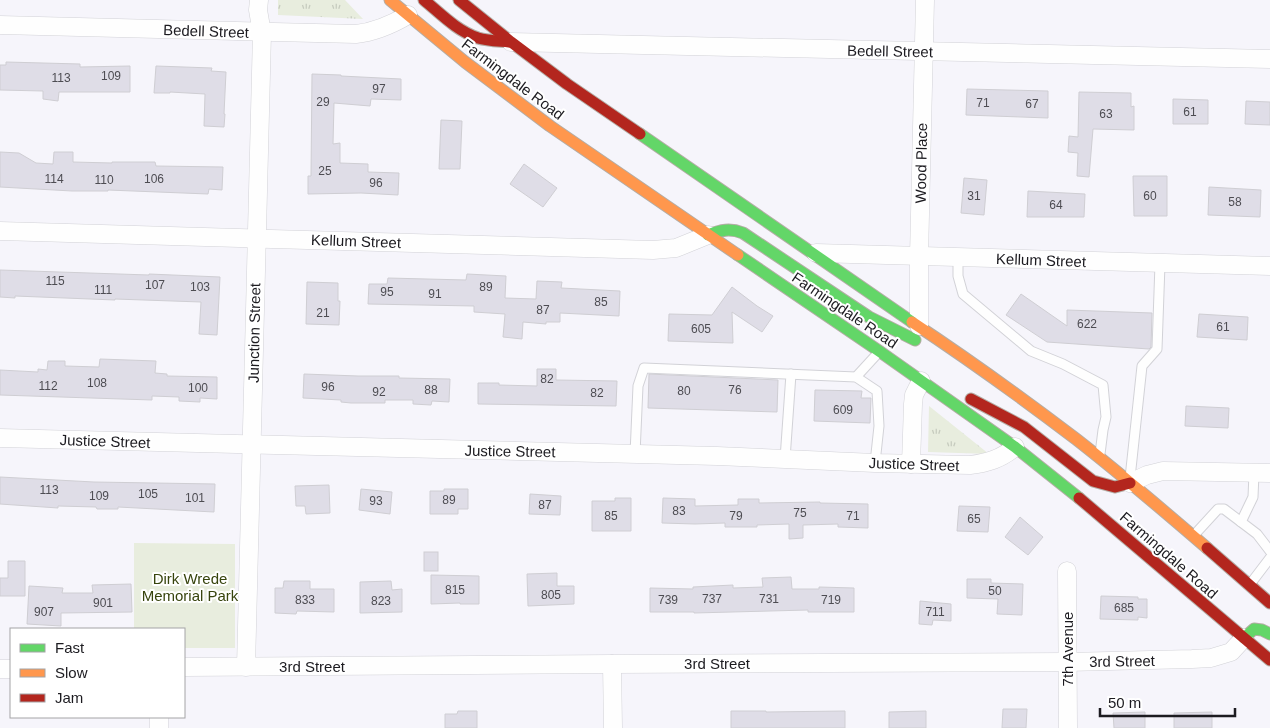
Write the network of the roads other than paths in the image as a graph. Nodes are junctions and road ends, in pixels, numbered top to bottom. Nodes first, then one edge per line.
1 (259, 0) edge
2 (390, 0) edge
3 (424, 0) edge
4 (459, 0) edge
5 (925, 0) edge
6 (408, 15) junction
7 (0, 25) edge
8 (262, 32) junction
9 (511, 42) junction
10 (923, 52) junction
11 (1270, 59) edge
12 (0, 231) edge
13 (708, 235) junction
14 (256, 238) junction
15 (812, 253) junction
16 (919, 257) junction
17 (958, 258) junction
18 (1160, 264) junction
19 (1270, 266) edge
20 (919, 326) junction
21 (879, 351) junction
22 (970, 361) junction
23 (790, 374) junction
24 (856, 377) junction
25 (921, 381) junction
26 (0, 438) edge
27 (251, 445) junction
28 (1015, 447) junction
29 (635, 454) junction
30 (785, 459) junction
31 (1100, 459) junction
32 (875, 463) junction
33 (911, 464) junction
34 (1262, 473) edge
35 (1130, 483) junction
36 (1241, 522) junction
37 (1192, 537) junction
38 (1270, 551) edge
39 (1270, 558) edge
40 (1067, 571) dead end
41 (1250, 586) junction
42 (1270, 603) edge
43 (1270, 634) edge
44 (1244, 638) junction
45 (1270, 660) edge
46 (1068, 662) junction
47 (612, 664) junction
48 (185, 667) edge
49 (246, 667) junction
50 (613, 728) edge
51 (1068, 728) edge

1 - 8 street, Junction Street
2 - 6 main road, Farmingdale Road
3 - 9 main road
4 - 9 main road, Farmingdale Road
5 - 10 street, Wood Place
6 - 8 street, Bedell Street
6 - 13 main road, Farmingdale Road
7 - 8 street, Bedell Street
8 - 14 street, Junction Street
9 - 10 street, Bedell Street
9 - 15 main road, Farmingdale Road
10 - 11 street, Bedell Street
10 - 16 street, Wood Place
12 - 14 street, Kellum Street
13 - 14 street, Kellum Street
13 - 21 main road, Farmingdale Road
13 - 22 main road
14 - 27 street, Junction Street
15 - 16 street, Kellum Street
15 - 20 main road, Farmingdale Road
16 - 17 street, Kellum Street
16 - 20 street, Wood Place
17 - 18 street, Kellum Street
17 - 31 lane
18 - 19 street, Kellum Street
18 - 35 lane
20 - 22 main road, Farmingdale Road
21 - 24 lane
21 - 25 main road, Farmingdale Road
22 - 31 main road, Farmingdale Road
23 - 24 lane
23 - 29 lane
23 - 30 lane
24 - 32 lane
25 - 28 main road, Farmingdale Road
25 - 33 street
25 - 35 main road
26 - 27 street, Justice Street
27 - 29 street, Justice Street
27 - 49 street, Junction Street
28 - 33 street, Justice Street
28 - 44 main road, Farmingdale Road
29 - 30 street, Justice Street
30 - 32 street, Justice Street
31 - 35 main road, Farmingdale Road
32 - 33 street, Justice Street
34 - 35 street
34 - 36 lane
35 - 37 main road, Farmingdale Road
36 - 37 lane
36 - 38 lane
37 - 41 main road, Farmingdale Road
39 - 41 lane
40 - 46 street, 7th Avenue
41 - 42 main road, Farmingdale Road
43 - 44 main road
44 - 45 main road, Farmingdale Road
44 - 46 street, 3rd Street
46 - 47 street, 3rd Street
46 - 51 street, 7th Avenue
47 - 49 street, 3rd Street
47 - 50 street
48 - 49 street, 3rd Street

